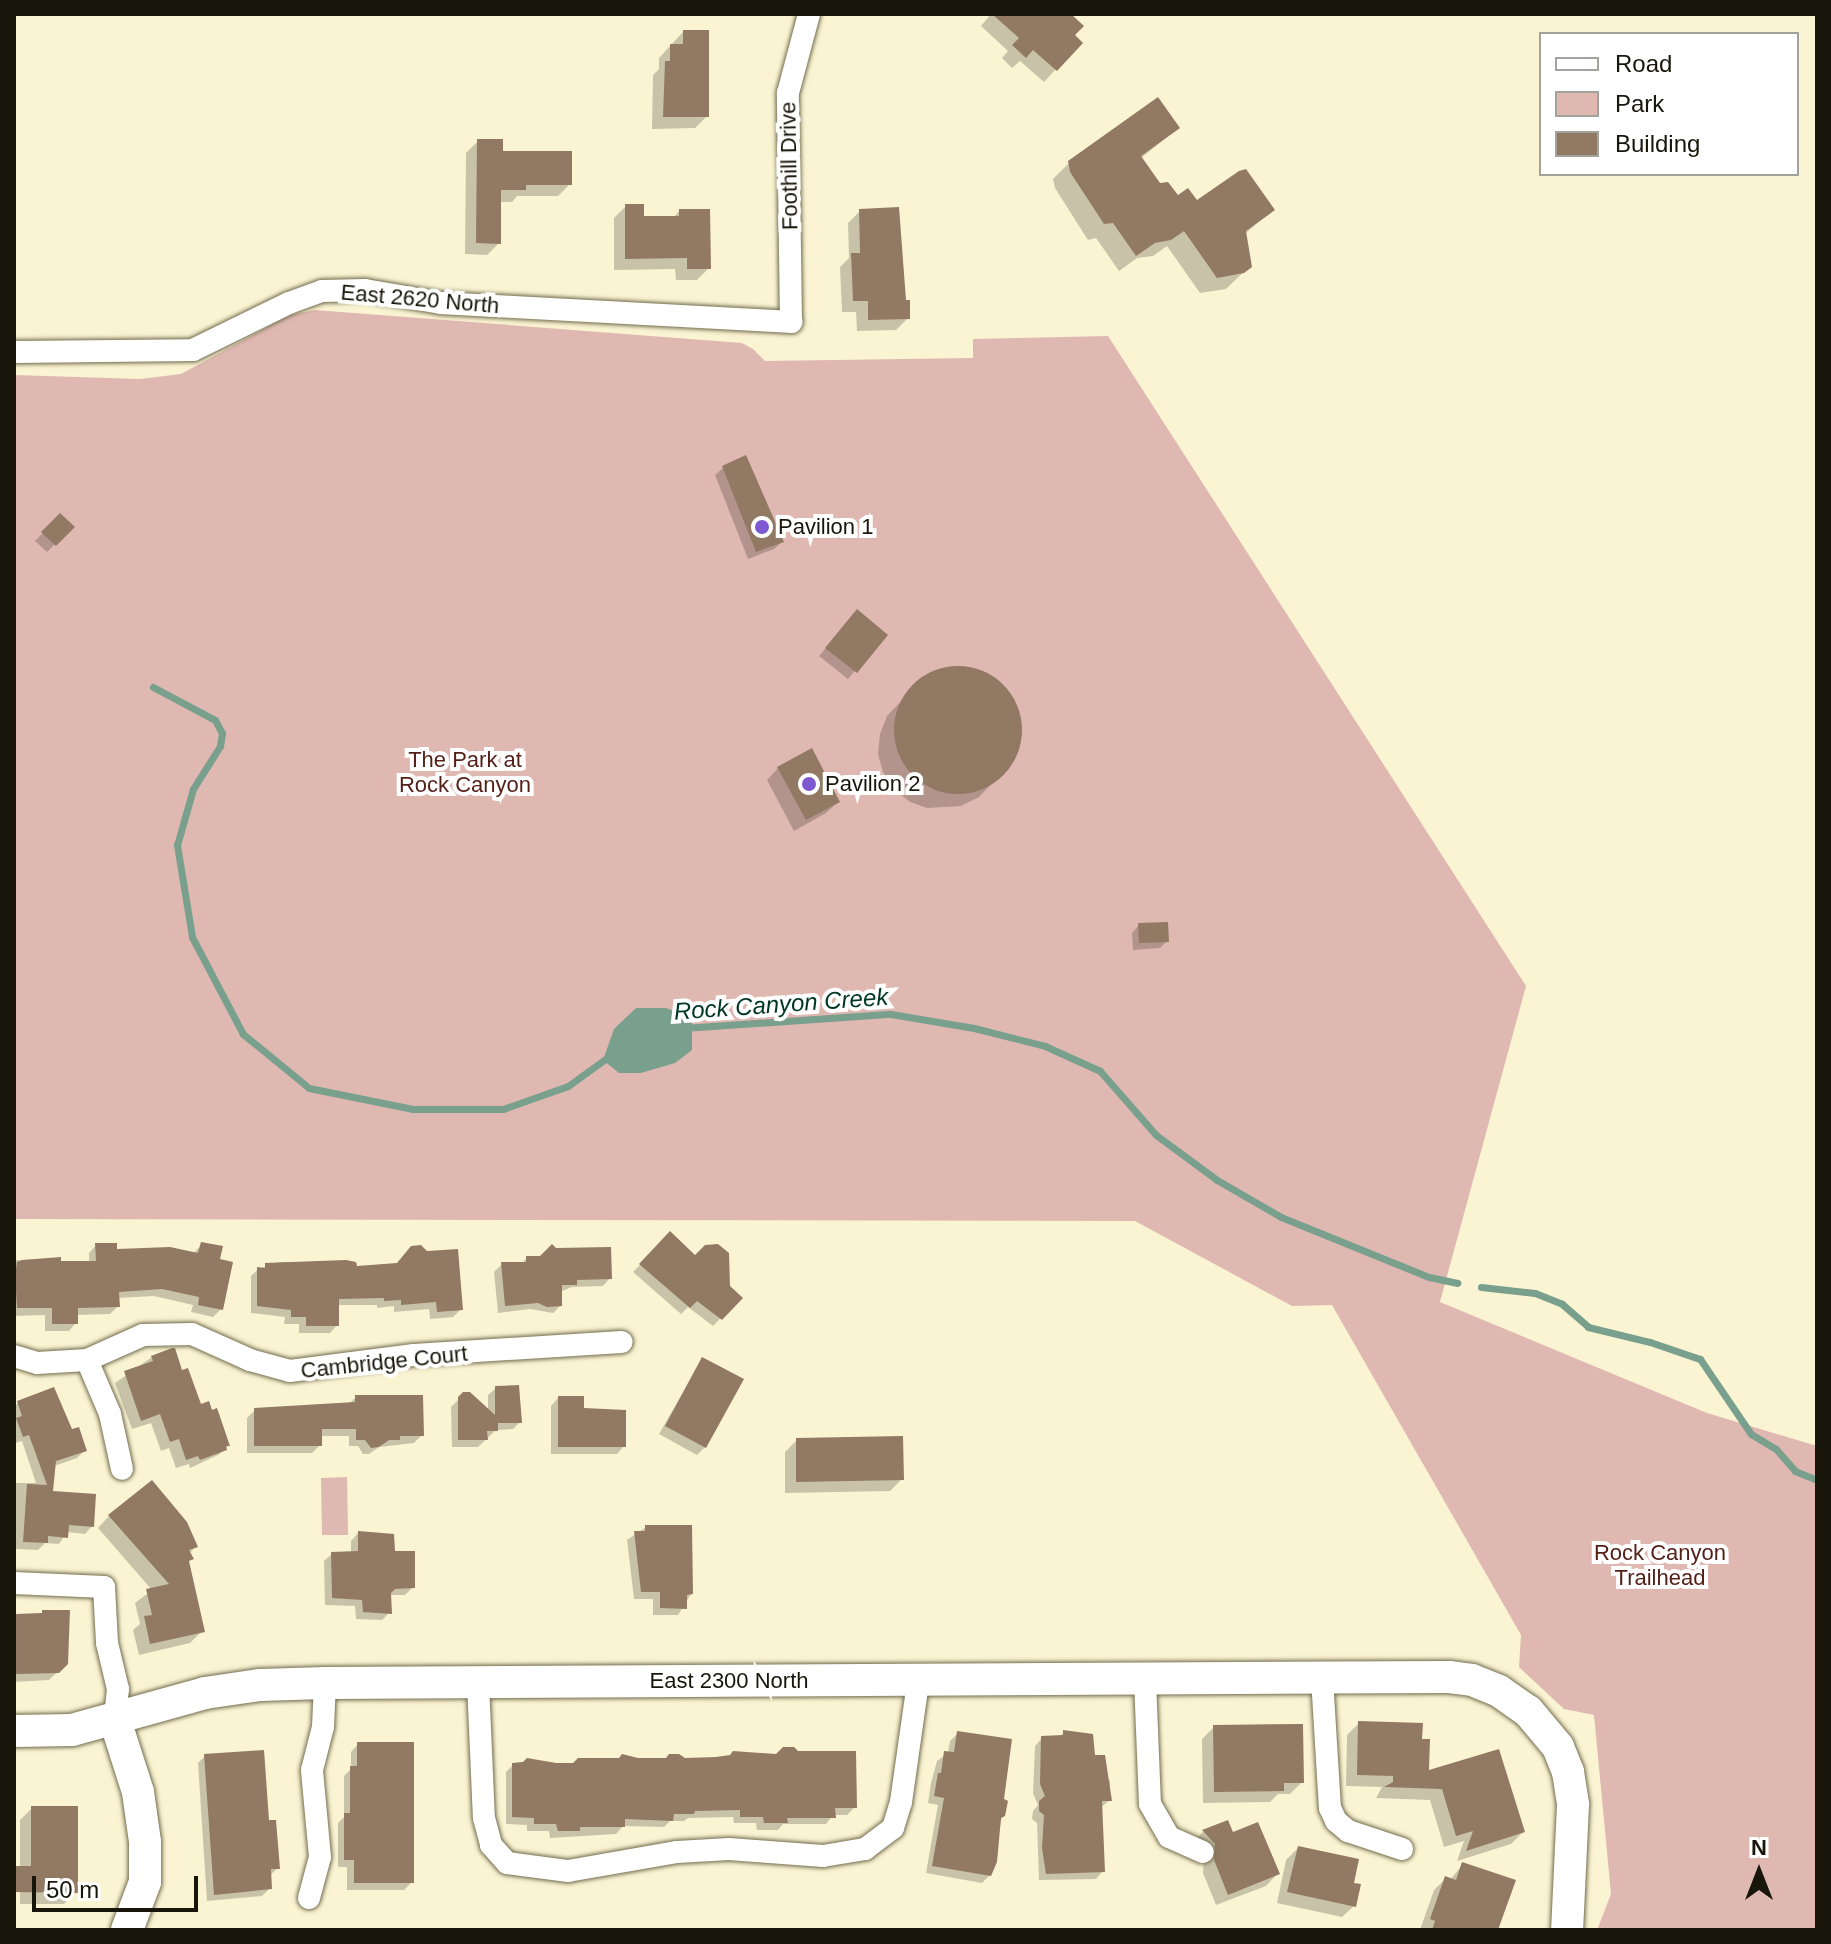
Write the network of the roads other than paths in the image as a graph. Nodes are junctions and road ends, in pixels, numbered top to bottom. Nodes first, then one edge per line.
1 (809, 14) edge
2 (791, 322) joint
3 (14, 352) edge
4 (622, 1342) dead end
5 (14, 1356) edge
6 (87, 1360) junction
7 (122, 1469) dead end
8 (14, 1583) edge
9 (1322, 1678) junction
10 (1145, 1680) junction
11 (918, 1682) junction
12 (325, 1683) junction
13 (478, 1683) junction
14 (115, 1720) junction
15 (14, 1731) edge
16 (1402, 1849) dead end
17 (1203, 1852) dead end
18 (309, 1898) dead end
19 (127, 1930) edge
20 (1567, 1930) edge

1 - 2 street, Foothill Drive
2 - 3 street, East 2620 North
4 - 6 street, Cambridge Court
5 - 6 street, Cambridge Court
6 - 7 street
8 - 14 street
9 - 10 street, East 2300 North
9 - 16 street
9 - 20 street, East 2300 North
10 - 11 street, East 2300 North
10 - 17 street
11 - 13 street, East 2300 North
11 - 13 street
12 - 13 street, East 2300 North
12 - 14 street, East 2300 North
12 - 18 street
14 - 15 street, East 2300 North
14 - 19 street

